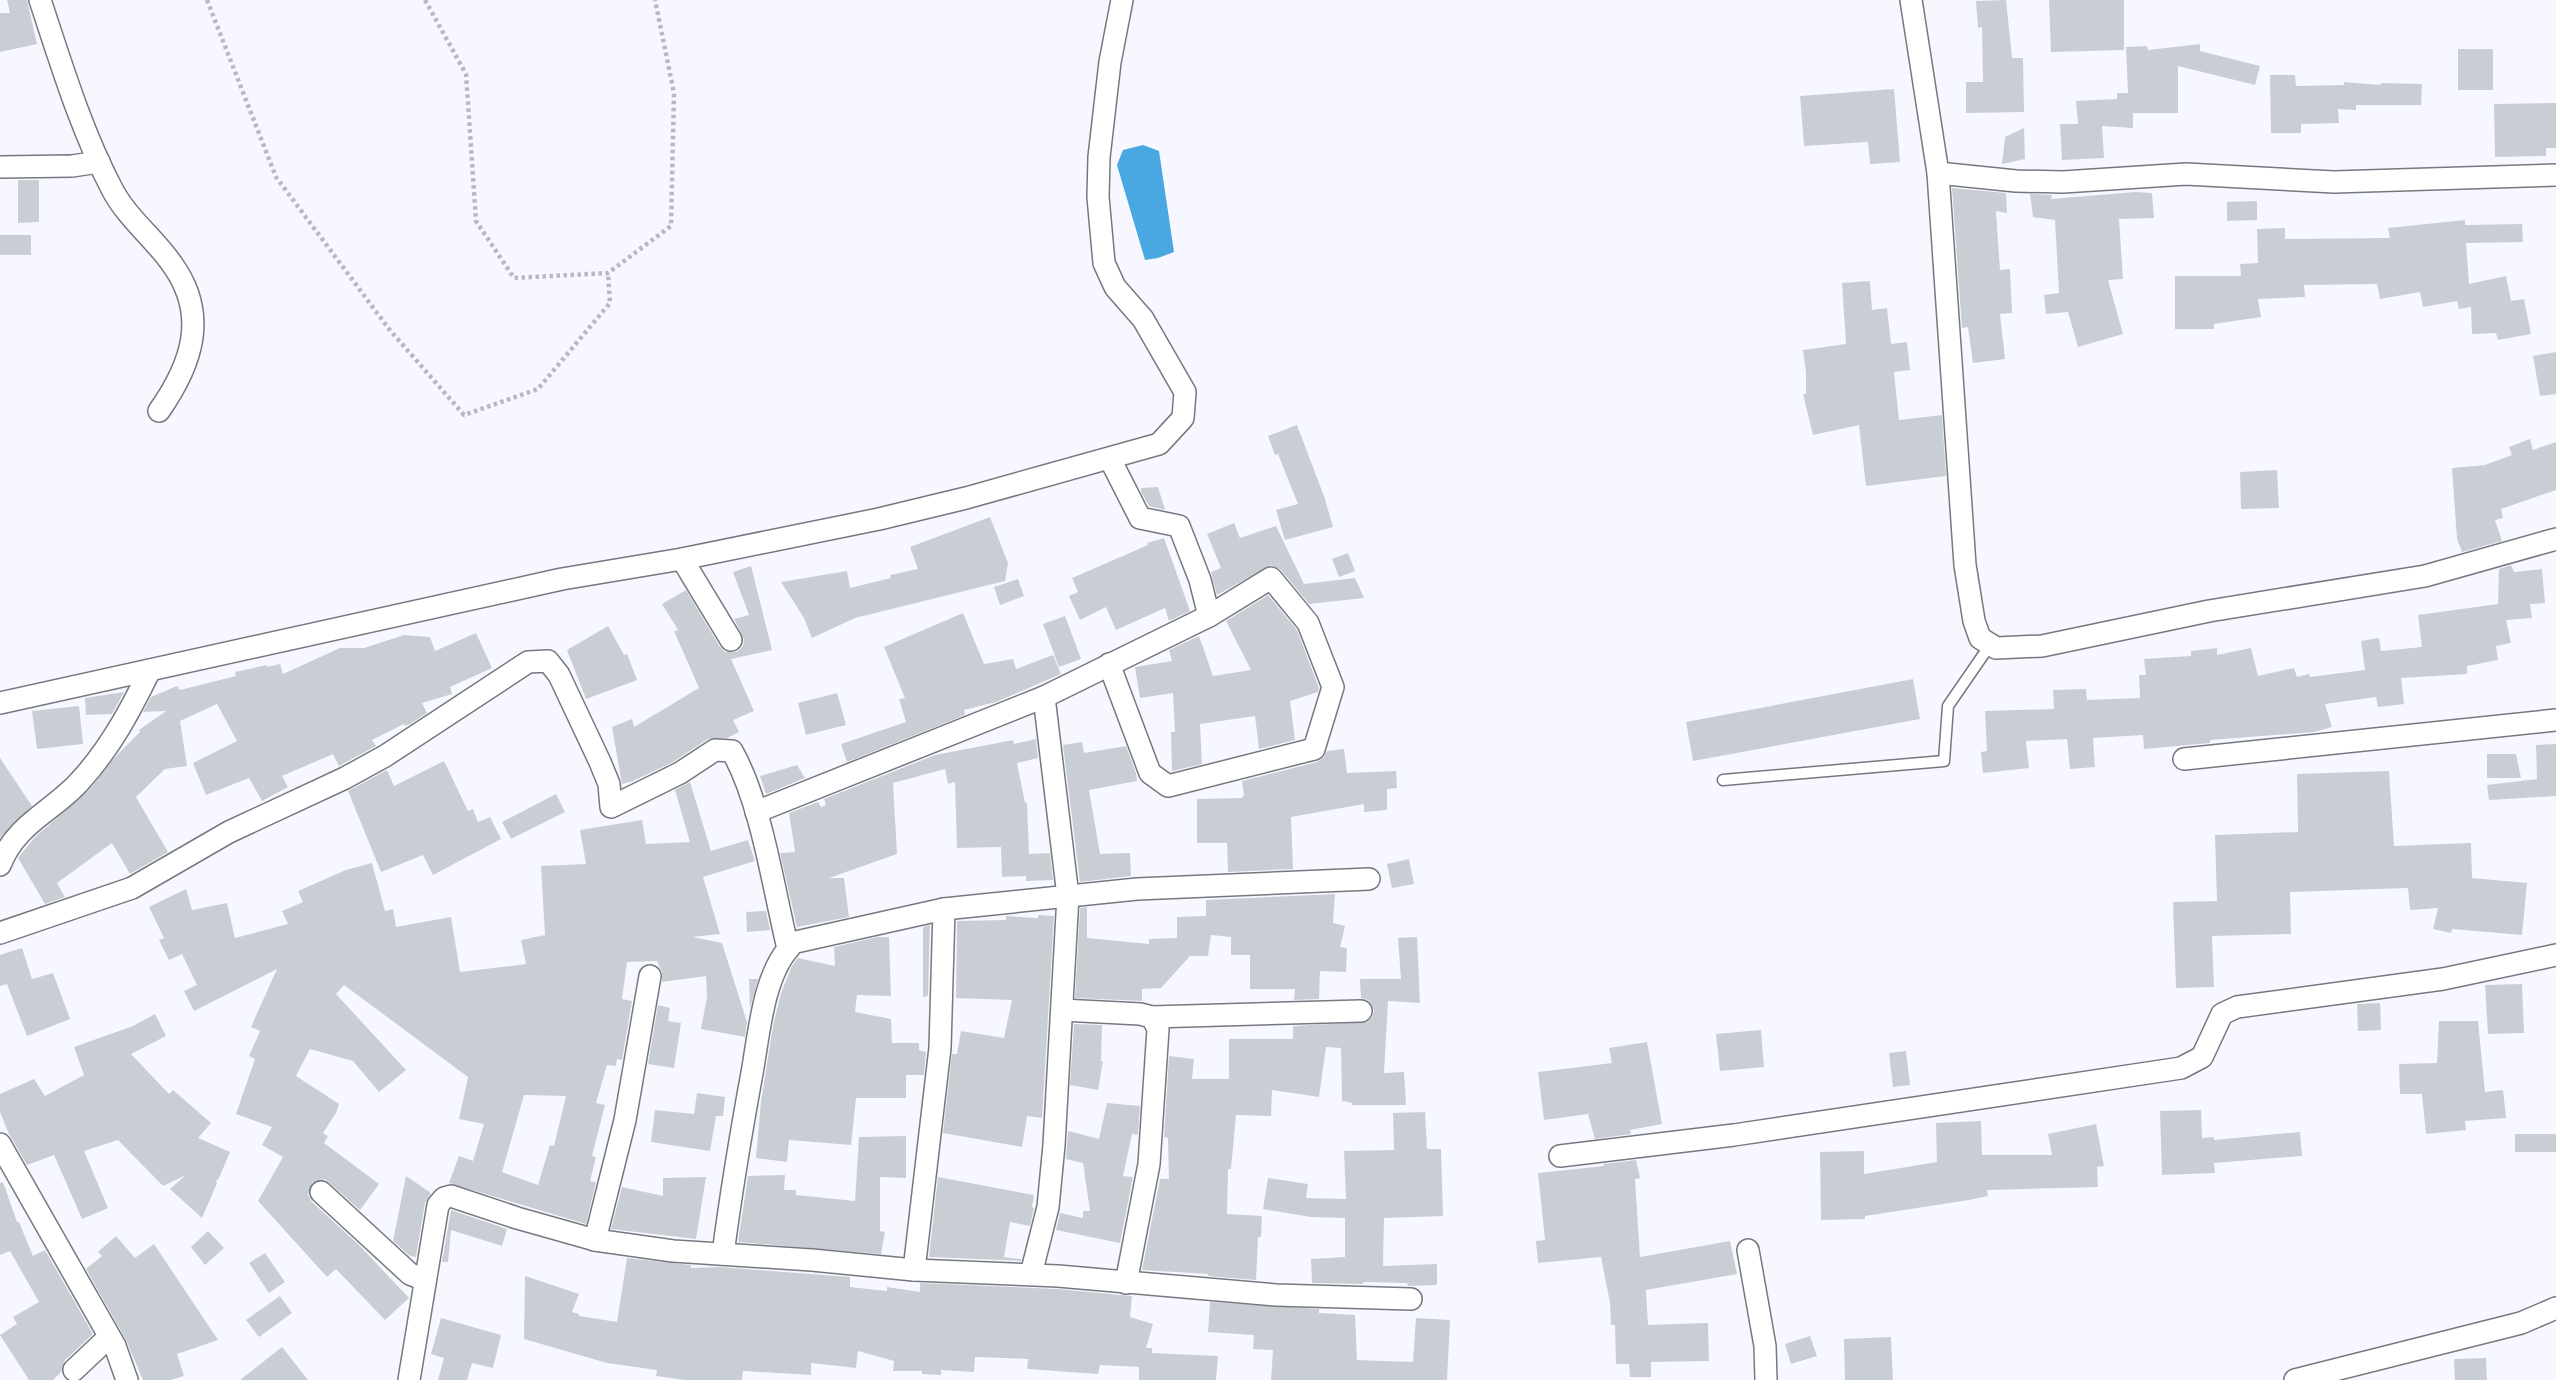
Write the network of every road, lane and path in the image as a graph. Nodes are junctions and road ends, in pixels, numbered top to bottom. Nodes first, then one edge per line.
1 (40, 0) edge
2 (207, 0) edge
3 (425, 0) edge
4 (655, 0) edge
5 (1122, 0) edge
6 (1911, 0) edge
7 (99, 162) junction
8 (0, 167) edge
9 (1938, 173) junction
10 (2556, 175) edge
11 (608, 273) junction
12 (159, 411) dead end
13 (1110, 459) junction
14 (2556, 540) edge
15 (682, 559) junction
16 (1209, 616) junction
17 (731, 640) dead end
18 (1990, 645) junction
19 (1110, 664) junction
20 (150, 670) junction
21 (1044, 697) junction
22 (0, 703) edge
23 (2556, 720) edge
24 (2184, 759) dead end
25 (1723, 780) dead end
26 (755, 812) junction
27 (0, 865) edge
28 (1368, 879) dead end
29 (1068, 896) junction
30 (944, 909) junction
31 (0, 933) edge
32 (787, 944) junction
33 (2556, 955) edge
34 (650, 976) dead end
35 (1062, 1010) junction
36 (1360, 1011) dead end
37 (1152, 1017) junction
38 (0, 1144) edge
39 (1560, 1156) dead end
40 (321, 1192) dead end
41 (595, 1240) junction
42 (1748, 1250) dead end
43 (723, 1254) junction
44 (914, 1270) junction
45 (1031, 1274) junction
46 (425, 1280) junction
47 (1126, 1283) junction
48 (1411, 1299) dead end
49 (2556, 1308) edge
50 (109, 1337) junction
51 (74, 1370) dead end
52 (127, 1380) edge
53 (409, 1380) edge
54 (1766, 1380) edge
55 (2295, 1380) edge

1 - 7 street
2 - 11 path
3 - 11 path
4 - 11 path
5 - 13 street
6 - 9 street
7 - 8 street
7 - 12 street
9 - 10 street
9 - 18 street
13 - 15 street
13 - 16 street
14 - 18 street
15 - 17 street
15 - 20 street
16 - 19 street
16 - 19 street
18 - 25 lane
19 - 21 street
20 - 22 street
20 - 27 street
21 - 26 street
21 - 29 street
23 - 24 street
26 - 31 street
26 - 32 street
28 - 29 street
29 - 30 street
29 - 35 street
30 - 32 street
30 - 44 street
32 - 43 street
33 - 39 street
34 - 41 street
35 - 37 street
35 - 45 street
36 - 37 street
37 - 47 street
38 - 50 street
40 - 46 street
41 - 43 street
41 - 46 street
42 - 54 street
43 - 44 street
44 - 45 street
45 - 47 street
46 - 53 street
47 - 48 street
49 - 55 street
50 - 51 street
50 - 52 street

